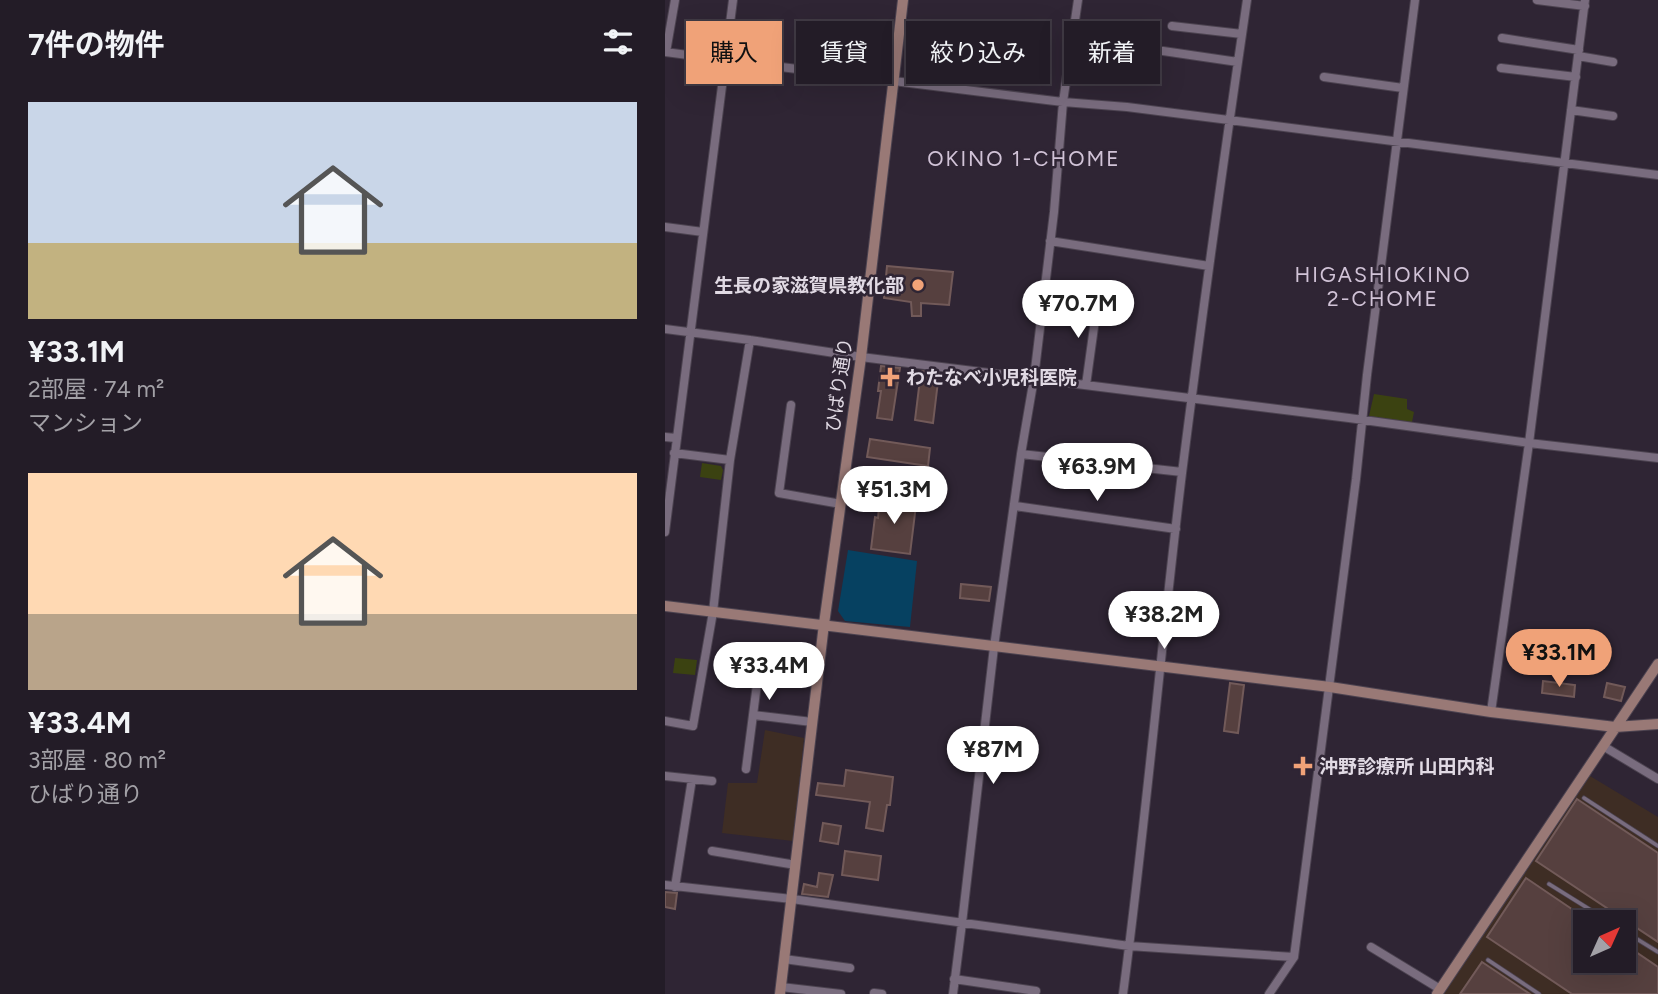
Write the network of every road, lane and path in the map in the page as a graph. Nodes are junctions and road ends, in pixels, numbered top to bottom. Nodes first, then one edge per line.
1 (675, 0) edge
2 (733, 0) edge
3 (903, 0) edge
4 (1078, 0) edge
5 (1247, 0) edge
6 (1415, 0) edge
7 (1537, 0) edge
8 (1585, 3) edge
9 (730, 21) edge
10 (1172, 26) dead end
11 (1242, 34) junction
12 (1501, 38) dead end
13 (1163, 51) dead end
14 (666, 52) edge
15 (1579, 53) junction
16 (686, 55) edge
17 (1238, 62) junction
18 (1612, 62) dead end
19 (782, 67) edge
20 (1501, 68) dead end
21 (1576, 77) junction
22 (1324, 78) dead end
23 (893, 80) junction
24 (722, 84) edge
25 (1403, 88) junction
26 (1063, 102) junction
27 (1571, 110) junction
28 (1613, 116) dead end
29 (1230, 120) junction
30 (1397, 143) junction
31 (1564, 163) junction
32 (1658, 175) edge
33 (665, 227) edge
34 (703, 232) junction
35 (1050, 241) junction
36 (1209, 266) junction
37 (1098, 298) dead end
38 (665, 329) edge
39 (691, 333) junction
40 (750, 340) junction
41 (861, 357) junction
42 (1034, 378) junction
43 (1086, 385) junction
44 (1192, 399) junction
45 (791, 405) dead end
46 (1363, 420) junction
47 (665, 437) edge
48 (676, 438) junction
49 (1529, 443) junction
50 (674, 453) junction
51 (1021, 454) junction
52 (1658, 458) edge
53 (730, 460) junction
54 (1182, 472) junction
55 (841, 504) junction
56 (1015, 506) junction
57 (665, 522) edge
58 (1176, 529) junction
59 (665, 531) edge
60 (665, 606) edge
61 (713, 612) junction
62 (824, 624) junction
63 (994, 647) junction
64 (1658, 664) edge
65 (1161, 666) junction
66 (819, 667) junction
67 (1330, 687) junction
68 (1491, 712) junction
69 (753, 715) junction
70 (665, 721) edge
71 (812, 722) junction
72 (1658, 724) edge
73 (1615, 727) junction
74 (1603, 746) junction
75 (746, 769) dead end
76 (665, 776) edge
77 (692, 779) junction
78 (1658, 779) edge
79 (712, 781) dead end
80 (1584, 797) dead end
81 (1658, 846) edge
82 (712, 851) dead end
83 (796, 865) junction
84 (1549, 884) dead end
85 (665, 885) edge
86 (675, 887) junction
87 (792, 899) junction
88 (1591, 910) edge
89 (962, 923) junction
90 (1636, 939) edge
91 (1129, 946) junction
92 (1371, 947) dead end
93 (1658, 953) edge
94 (1294, 957) junction
95 (784, 959) junction
96 (1488, 960) dead end
97 (850, 968) dead end
98 (954, 979) junction
99 (781, 990) edge
100 (1036, 991) dead end
101 (1439, 991) edge
102 (874, 993) edge
103 (841, 994) edge
104 (882, 994) edge
105 (953, 994) edge
106 (1123, 994) edge
107 (1269, 994) edge
108 (1539, 994) edge

1 - 14 street
2 - 9 street
3 - 23 street, ひばり通り
4 - 26 street
5 - 11 street
6 - 25 street
7 - 8 street
8 - 15 street
10 - 11 street
11 - 17 street
12 - 15 street
13 - 17 street
14 - 16 street
15 - 18 street
15 - 21 street
17 - 29 street
19 - 23 street
20 - 21 street
21 - 27 street
22 - 25 street
23 - 26 street
23 - 41 street, ひばり通り
24 - 34 street
25 - 30 street
26 - 29 street
26 - 35 street
27 - 28 street
27 - 31 street
29 - 30 street
29 - 36 street
30 - 31 street
30 - 46 street
31 - 32 street
31 - 49 street
33 - 34 street
34 - 39 street
35 - 36 street
35 - 42 street
36 - 44 street
37 - 43 street
38 - 39 street
39 - 40 street
39 - 48 street
40 - 41 street
40 - 53 street
41 - 42 street
41 - 55 street, ひばり通り
42 - 43 street
42 - 51 street
43 - 44 street
44 - 46 street
44 - 54 street
45 - 55 street
46 - 49 street
46 - 67 street
47 - 48 street
48 - 50 street
49 - 52 street
49 - 68 street
50 - 53 street
50 - 57 street
51 - 54 street
51 - 56 street
53 - 61 street
54 - 58 street
55 - 62 street, ひばり通り
56 - 58 street
56 - 63 street
57 - 59 street
58 - 65 street
60 - 61 street
61 - 62 street
61 - 70 street
62 - 63 street
62 - 66 street, ひばり通り
63 - 65 street
63 - 89 street
64 - 73 street
65 - 67 street
65 - 91 street
66 - 69 street
66 - 71 street, ひばり通り
67 - 68 street
67 - 94 street
68 - 73 street
69 - 71 street
69 - 75 street
71 - 83 street, ひばり通り
72 - 73 street
73 - 74 street
74 - 78 street
74 - 101 street
76 - 77 street
77 - 79 street
77 - 86 street
80 - 81 lane
82 - 83 street
83 - 87 street, ひばり通り
84 - 88 lane
85 - 86 street
86 - 87 street
87 - 89 street
87 - 95 street, ひばり通り
89 - 91 street
89 - 98 street
90 - 93 lane
91 - 94 street
91 - 106 street
92 - 101 street
94 - 107 street
95 - 97 street
95 - 99 street, ひばり通り
96 - 108 lane
98 - 100 street
98 - 105 street
99 - 103 street
102 - 104 street

